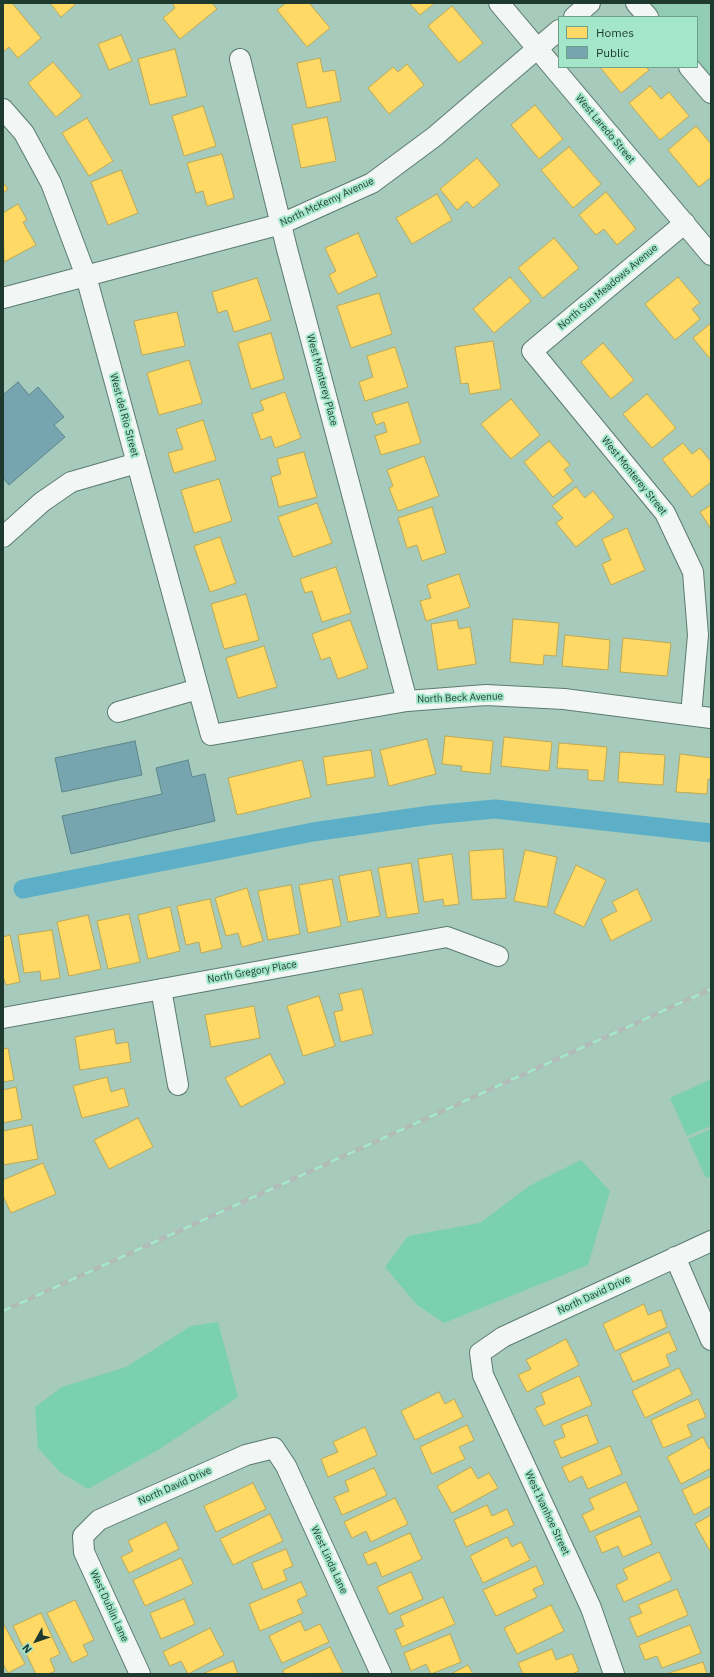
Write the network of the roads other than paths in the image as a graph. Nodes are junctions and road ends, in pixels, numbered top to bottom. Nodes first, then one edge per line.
1 (499, 3) edge
2 (590, 3) edge
3 (636, 3) edge
4 (575, 16) edge
5 (647, 16) edge
6 (558, 31) edge
7 (537, 50) junction
8 (240, 60) dead end
9 (691, 68) edge
10 (711, 93) edge
11 (3, 109) edge
12 (685, 223) junction
13 (281, 224) junction
14 (711, 255) edge
15 (86, 276) junction
16 (3, 298) edge
17 (532, 351) joint
18 (137, 463) junction
19 (3, 537) edge
20 (198, 689) junction
21 (407, 700) junction
22 (118, 712) dead end
23 (691, 715) junction
24 (711, 718) edge
25 (211, 735) joint
26 (498, 956) dead end
27 (161, 989) junction
28 (3, 1018) edge
29 (178, 1085) dead end
30 (711, 1241) edge
31 (675, 1257) junction
32 (711, 1340) edge
33 (480, 1353) joint
34 (274, 1448) joint
35 (83, 1536) joint
36 (133, 1672) edge
37 (381, 1674) edge
38 (614, 1674) edge

1 - 7 street, West Laredo Street
2 - 4 street
3 - 5 street
6 - 7 street, North McKemy Avenue
7 - 12 street, West Laredo Street
7 - 13 street, North McKemy Avenue
8 - 13 street, West Monterey Place
9 - 10 street
11 - 15 street, West del Rio Street
12 - 14 street, West Laredo Street
12 - 17 street, North Sun Meadows Avenue
13 - 15 street, North McKemy Avenue
13 - 21 street, West Monterey Place
15 - 16 street, North McKemy Avenue
15 - 18 street, West del Rio Street
17 - 23 street, West Monterey Street
18 - 19 street
18 - 20 street, West del Rio Street
20 - 22 street
20 - 25 street, West del Rio Street
21 - 23 street, North Beck Avenue
21 - 25 street, North Beck Avenue
23 - 24 street, North Beck Avenue
26 - 27 street, North Gregory Place
27 - 28 street, North Gregory Place
27 - 29 street
30 - 31 street, North David Drive
31 - 32 street
31 - 33 street, North David Drive
33 - 38 street, West Ivanhoe Street
34 - 35 street, North David Drive
34 - 37 street, West Linda Lane
35 - 36 street, West Dublin Lane

